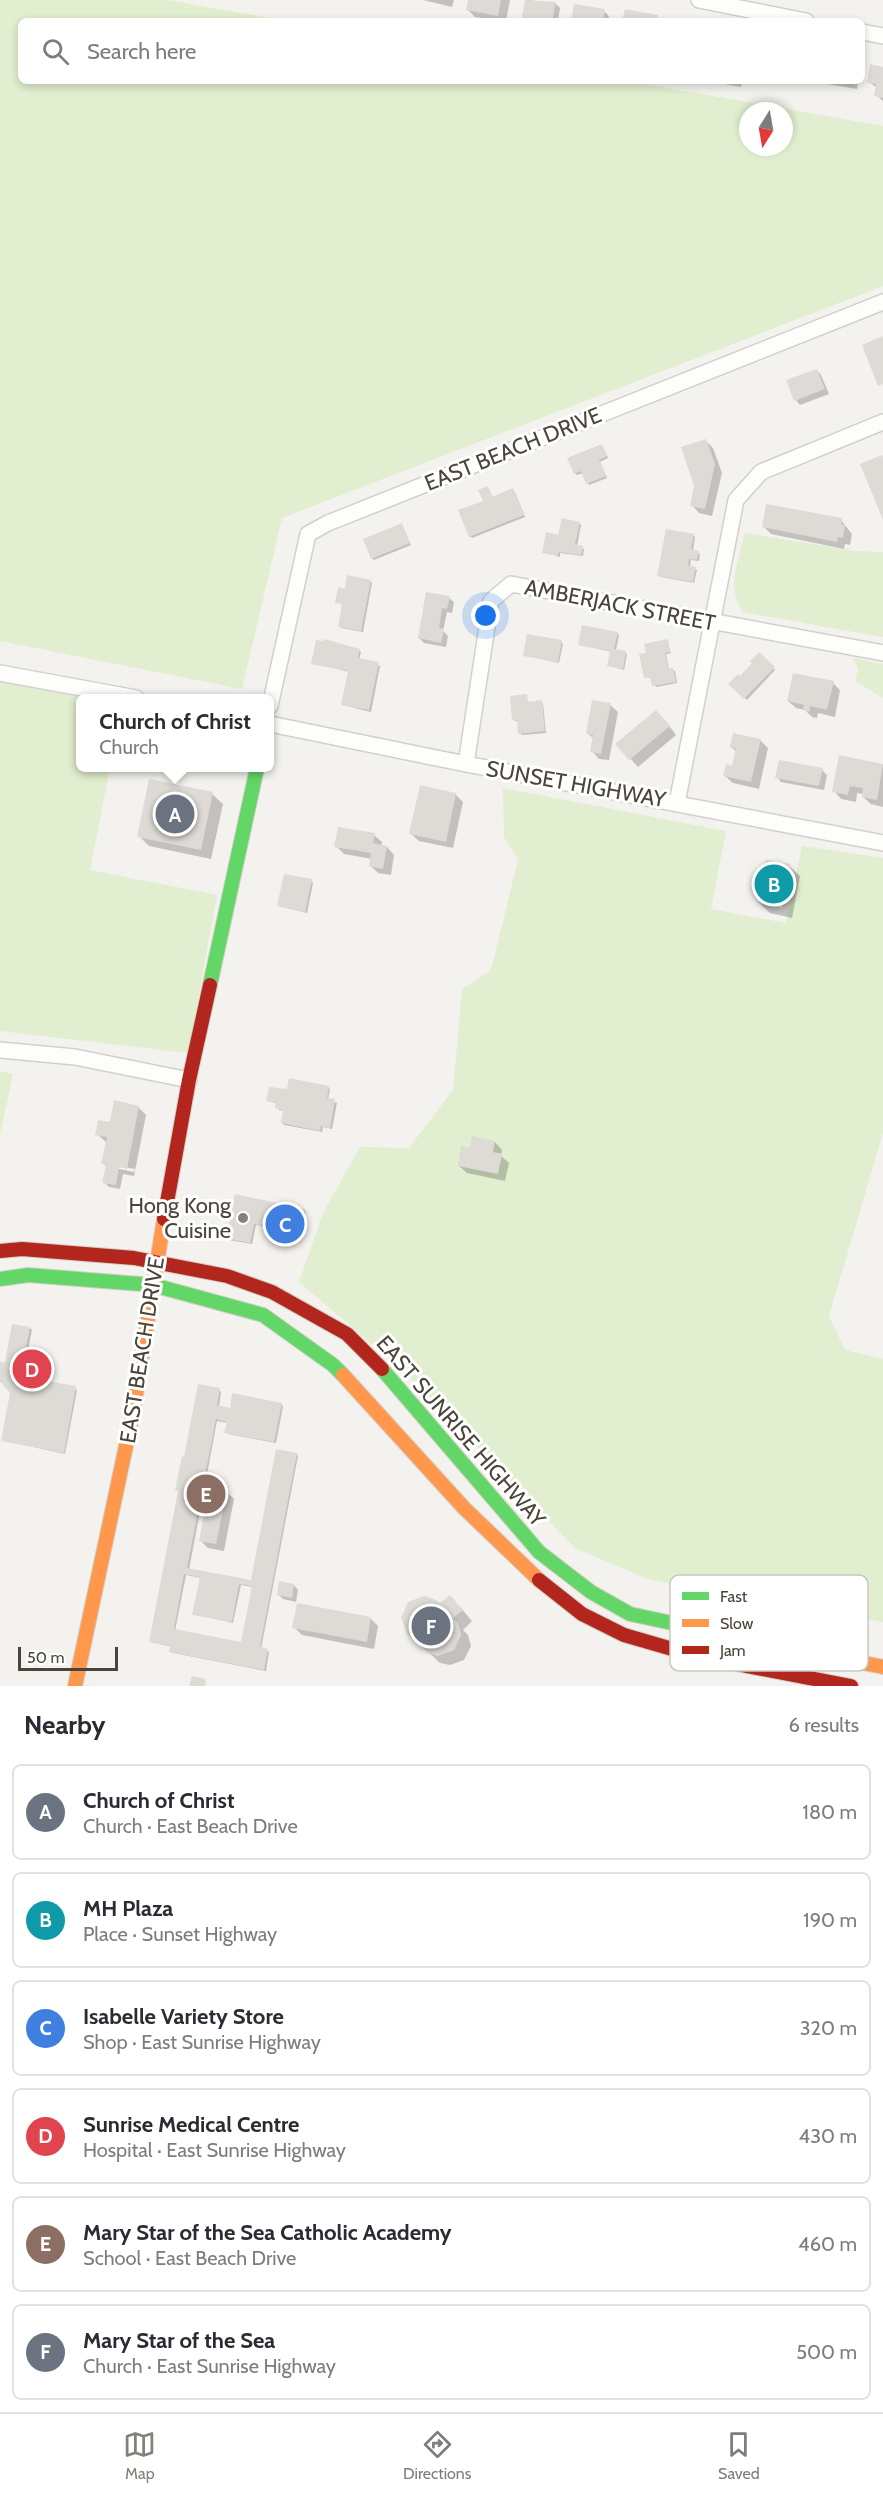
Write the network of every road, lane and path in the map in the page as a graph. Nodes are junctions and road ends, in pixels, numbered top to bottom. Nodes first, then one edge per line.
1 (699, 0) edge
2 (791, 18) edge
3 (865, 33) edge
4 (883, 36) edge
5 (883, 302) edge
6 (883, 422) edge
7 (712, 623) junction
8 (883, 653) edge
9 (0, 673) edge
10 (110, 694) edge
11 (273, 694) edge
12 (274, 725) edge
13 (466, 764) junction
14 (256, 772) edge
15 (677, 803) junction
16 (883, 843) edge
17 (0, 1050) edge
18 (189, 1080) junction
19 (0, 1251) edge
20 (156, 1261) junction
21 (0, 1279) edge
22 (153, 1285) junction
23 (670, 1623) edge
24 (670, 1648) edge
25 (868, 1664) edge
26 (883, 1667) edge
27 (773, 1671) edge
28 (75, 1686) edge
29 (851, 1686) edge

1 - 2 street
3 - 4 street
5 - 11 street, EAST BEACH DRIVE
6 - 7 street
7 - 8 street, AMBERJACK STREET
7 - 13 street, AMBERJACK STREET
7 - 15 street
9 - 10 street
12 - 13 street, SUNSET HIGHWAY
13 - 15 street, SUNSET HIGHWAY
14 - 18 main road, EAST BEACH DRIVE
15 - 16 street, SUNSET HIGHWAY
17 - 18 street
18 - 20 main road, EAST BEACH DRIVE
19 - 20 main road, EAST SUNRISE HIGHWAY
20 - 22 main road, EAST BEACH DRIVE
20 - 23 main road, EAST SUNRISE HIGHWAY
21 - 22 main road, EAST SUNRISE HIGHWAY
22 - 24 main road, EAST SUNRISE HIGHWAY
22 - 28 main road, EAST BEACH DRIVE
25 - 26 main road, EAST SUNRISE HIGHWAY
27 - 29 main road, EAST SUNRISE HIGHWAY

